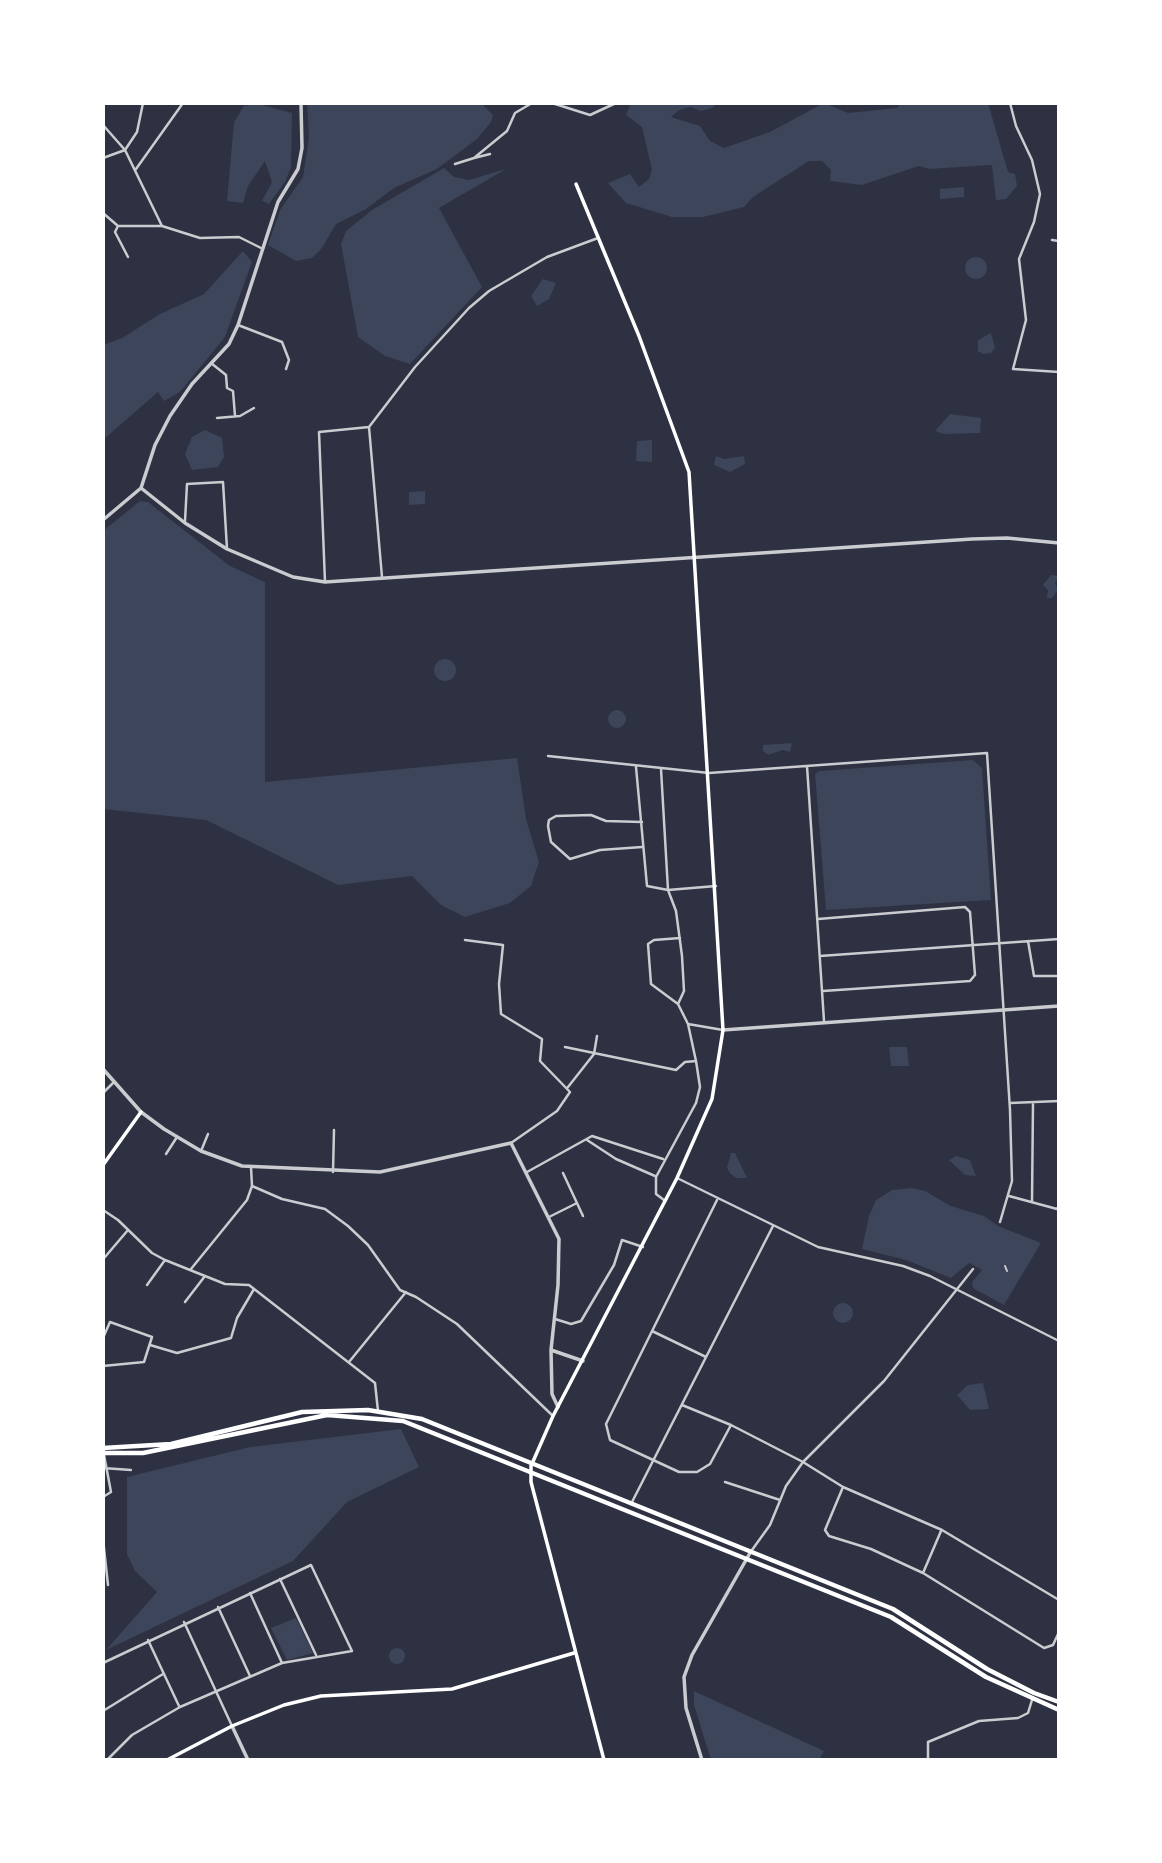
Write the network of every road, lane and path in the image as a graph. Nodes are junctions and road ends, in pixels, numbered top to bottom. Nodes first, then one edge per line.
1 (144, 103) edge
2 (183, 103) edge
3 (301, 103) edge
4 (532, 103) edge
5 (552, 103) edge
6 (616, 103) edge
7 (1010, 103) edge
8 (565, 106) edge
9 (103, 125) edge
10 (125, 150) junction
11 (490, 154) dead end
12 (103, 158) edge
13 (474, 158) junction
14 (454, 164) dead end
15 (136, 170) junction
16 (576, 184) dead end
17 (103, 213) edge
18 (118, 226) junction
19 (162, 226) junction
20 (598, 238) junction
21 (1052, 240) dead end
22 (1059, 241) edge
23 (263, 249) junction
24 (128, 257) dead end
25 (239, 325) junction
26 (211, 363) junction
27 (286, 369) dead end
28 (1059, 372) edge
29 (254, 408) dead end
30 (235, 416) junction
31 (218, 418) dead end
32 (369, 427) junction
33 (141, 488) junction
34 (103, 520) edge
35 (185, 523) junction
36 (1059, 543) edge
37 (226, 549) junction
38 (695, 558) junction
39 (382, 578) junction
40 (325, 582) junction
41 (548, 756) dead end
42 (807, 765) junction
43 (636, 766) junction
44 (660, 768) junction
45 (709, 773) junction
46 (642, 822) junction
47 (642, 847) junction
48 (716, 886) junction
49 (668, 890) junction
50 (818, 919) junction
51 (680, 938) junction
52 (1059, 939) edge
53 (465, 940) dead end
54 (1028, 941) junction
55 (1001, 942) junction
56 (972, 945) junction
57 (820, 957) junction
58 (1059, 976) edge
59 (823, 991) junction
60 (678, 1004) junction
61 (1059, 1006) edge
62 (1005, 1010) junction
63 (824, 1021) junction
64 (688, 1024) junction
65 (723, 1030) junction
66 (597, 1036) dead end
67 (565, 1047) dead end
68 (594, 1054) junction
69 (696, 1061) junction
70 (103, 1069) edge
71 (114, 1082) junction
72 (568, 1087) junction
73 (103, 1093) edge
74 (1059, 1101) edge
75 (1010, 1103) junction
76 (1033, 1103) junction
77 (141, 1112) junction
78 (334, 1130) dead end
79 (208, 1135) dead end
80 (177, 1138) junction
81 (587, 1140) junction
82 (511, 1143) junction
83 (201, 1151) junction
84 (166, 1154) dead end
85 (663, 1159) junction
86 (103, 1166) edge
87 (251, 1166) junction
88 (333, 1172) junction
89 (527, 1172) junction
90 (562, 1173) dead end
91 (656, 1177) junction
92 (677, 1178) junction
93 (251, 1186) junction
94 (1009, 1196) junction
95 (717, 1200) junction
96 (666, 1201) junction
97 (1032, 1201) junction
98 (577, 1203) junction
99 (1059, 1206) edge
100 (103, 1210) edge
101 (583, 1216) dead end
102 (549, 1217) junction
103 (1000, 1222) dead end
104 (773, 1226) junction
105 (128, 1230) junction
106 (643, 1247) junction
107 (105, 1257) dead end
108 (165, 1260) junction
109 (1005, 1266) dead end
110 (191, 1269) junction
111 (973, 1269) dead end
112 (1007, 1271) dead end
113 (205, 1276) junction
114 (147, 1285) dead end
115 (955, 1288) junction
116 (254, 1289) junction
117 (406, 1292) junction
118 (185, 1302) dead end
119 (555, 1319) junction
120 (652, 1331) junction
121 (103, 1338) edge
122 (1059, 1341) edge
123 (150, 1345) junction
124 (551, 1350) junction
125 (707, 1358) junction
126 (583, 1361) junction
127 (349, 1363) junction
128 (103, 1366) edge
129 (682, 1405) junction
130 (558, 1408) junction
131 (377, 1411) junction
132 (553, 1416) junction
133 (731, 1425) junction
134 (104, 1451) edge
135 (653, 1461) junction
136 (803, 1462) junction
137 (104, 1469) edge
138 (531, 1469) junction
139 (131, 1470) dead end
140 (724, 1482) dead end
141 (843, 1487) junction
142 (103, 1497) edge
143 (780, 1500) junction
144 (631, 1504) junction
145 (942, 1530) junction
146 (103, 1539) edge
147 (749, 1555) junction
148 (923, 1573) junction
149 (280, 1579) junction
150 (108, 1585) dead end
151 (250, 1593) junction
152 (1059, 1600) edge
153 (218, 1607) junction
154 (184, 1622) junction
155 (1059, 1632) edge
156 (148, 1640) junction
157 (574, 1653) junction
158 (316, 1657) junction
159 (103, 1663) edge
160 (282, 1663) junction
161 (164, 1674) junction
162 (250, 1676) junction
163 (216, 1691) junction
164 (1032, 1700) junction
165 (1059, 1702) edge
166 (180, 1707) junction
167 (1059, 1710) edge
168 (103, 1711) edge
169 (232, 1726) junction
170 (107, 1760) edge
171 (167, 1760) edge
172 (248, 1760) edge
173 (604, 1760) edge
174 (702, 1760) edge
175 (928, 1760) edge

1 - 10 street
2 - 15 street
3 - 23 street
4 - 13 street
5 - 8 street
6 - 8 street
7 - 28 street
9 - 10 street
10 - 12 street
10 - 15 street
11 - 13 street
13 - 14 street
15 - 19 street
16 - 20 main road
17 - 18 street
18 - 19 street
18 - 24 street
19 - 23 street
20 - 32 street
20 - 38 main road
21 - 22 street
23 - 25 street
25 - 26 street
25 - 27 street
26 - 30 street
26 - 33 street
29 - 30 street
30 - 31 street
32 - 39 street
32 - 40 street
33 - 34 street
33 - 35 street
35 - 37 street
35 - 37 street
36 - 38 street
37 - 40 street
38 - 39 street
38 - 45 main road
39 - 40 street
41 - 43 street
42 - 45 street
42 - 50 street
42 - 55 street
43 - 44 street
43 - 46 street
44 - 45 street
44 - 49 street
45 - 48 main road
46 - 47 street
46 - 47 street
47 - 49 street
48 - 49 street
48 - 65 main road
49 - 51 street
50 - 56 street
50 - 57 street
51 - 60 street
51 - 60 street
52 - 54 street
53 - 72 street
54 - 55 street
54 - 58 street
55 - 56 street
55 - 62 street
56 - 57 street
56 - 59 street
57 - 59 street
59 - 63 street
60 - 64 street
61 - 62 street
62 - 63 street
62 - 75 street
63 - 65 street
64 - 65 street
64 - 69 street
65 - 92 main road
66 - 68 street
67 - 68 street
68 - 69 street
68 - 72 street
69 - 85 street
70 - 71 street
71 - 73 street
71 - 77 street
72 - 82 street
74 - 76 street
75 - 76 street
75 - 94 street
76 - 97 street
77 - 80 street
77 - 86 main road
78 - 88 street
79 - 83 street
80 - 83 street
80 - 84 street
81 - 85 street
81 - 89 street
81 - 91 street
82 - 88 street
82 - 89 street
83 - 87 street
85 - 91 street
87 - 88 street
87 - 93 street
89 - 102 street
90 - 98 street
91 - 96 street
92 - 95 street
92 - 96 main road
93 - 110 street
93 - 117 street
94 - 97 street
94 - 103 street
95 - 104 street
95 - 120 street
96 - 106 main road
97 - 99 street
98 - 101 street
98 - 102 street
100 - 105 street
102 - 119 street
104 - 115 street
104 - 125 street
105 - 107 street
105 - 108 street
106 - 119 street
106 - 126 main road
108 - 110 street
108 - 114 street
109 - 112 street
110 - 113 street
111 - 115 street
113 - 116 street
113 - 118 street
115 - 122 street
115 - 136 street
116 - 123 street
116 - 127 street
117 - 127 street
117 - 132 street
119 - 124 street
120 - 125 street
120 - 135 street
121 - 123 street
123 - 128 street
124 - 126 street
124 - 130 street
125 - 129 street
126 - 130 main road
127 - 131 street
129 - 133 street
129 - 135 street
130 - 132 main road
131 - 134 main road
131 - 138 main road
132 - 138 main road
133 - 135 street
133 - 136 street
134 - 137 street
134 - 138 main road
135 - 144 street
136 - 141 street
136 - 143 street
137 - 139 street
137 - 142 street
138 - 144 main road
138 - 147 main road
138 - 157 main road
140 - 143 street
141 - 145 street
141 - 148 street
143 - 147 street
144 - 147 main road
145 - 148 street
145 - 152 street
146 - 150 street
147 - 164 main road
147 - 165 main road
147 - 174 street
148 - 155 street
149 - 151 street
149 - 158 street
149 - 158 street
151 - 153 street
151 - 160 street
153 - 154 street
153 - 162 street
154 - 156 street
154 - 163 street
156 - 159 street
156 - 161 street
157 - 169 main road
157 - 173 main road
158 - 160 street
160 - 162 street
161 - 166 street
161 - 168 street
162 - 163 street
163 - 166 street
163 - 169 street
164 - 167 main road
164 - 175 street
166 - 170 street
169 - 171 main road
169 - 172 street

